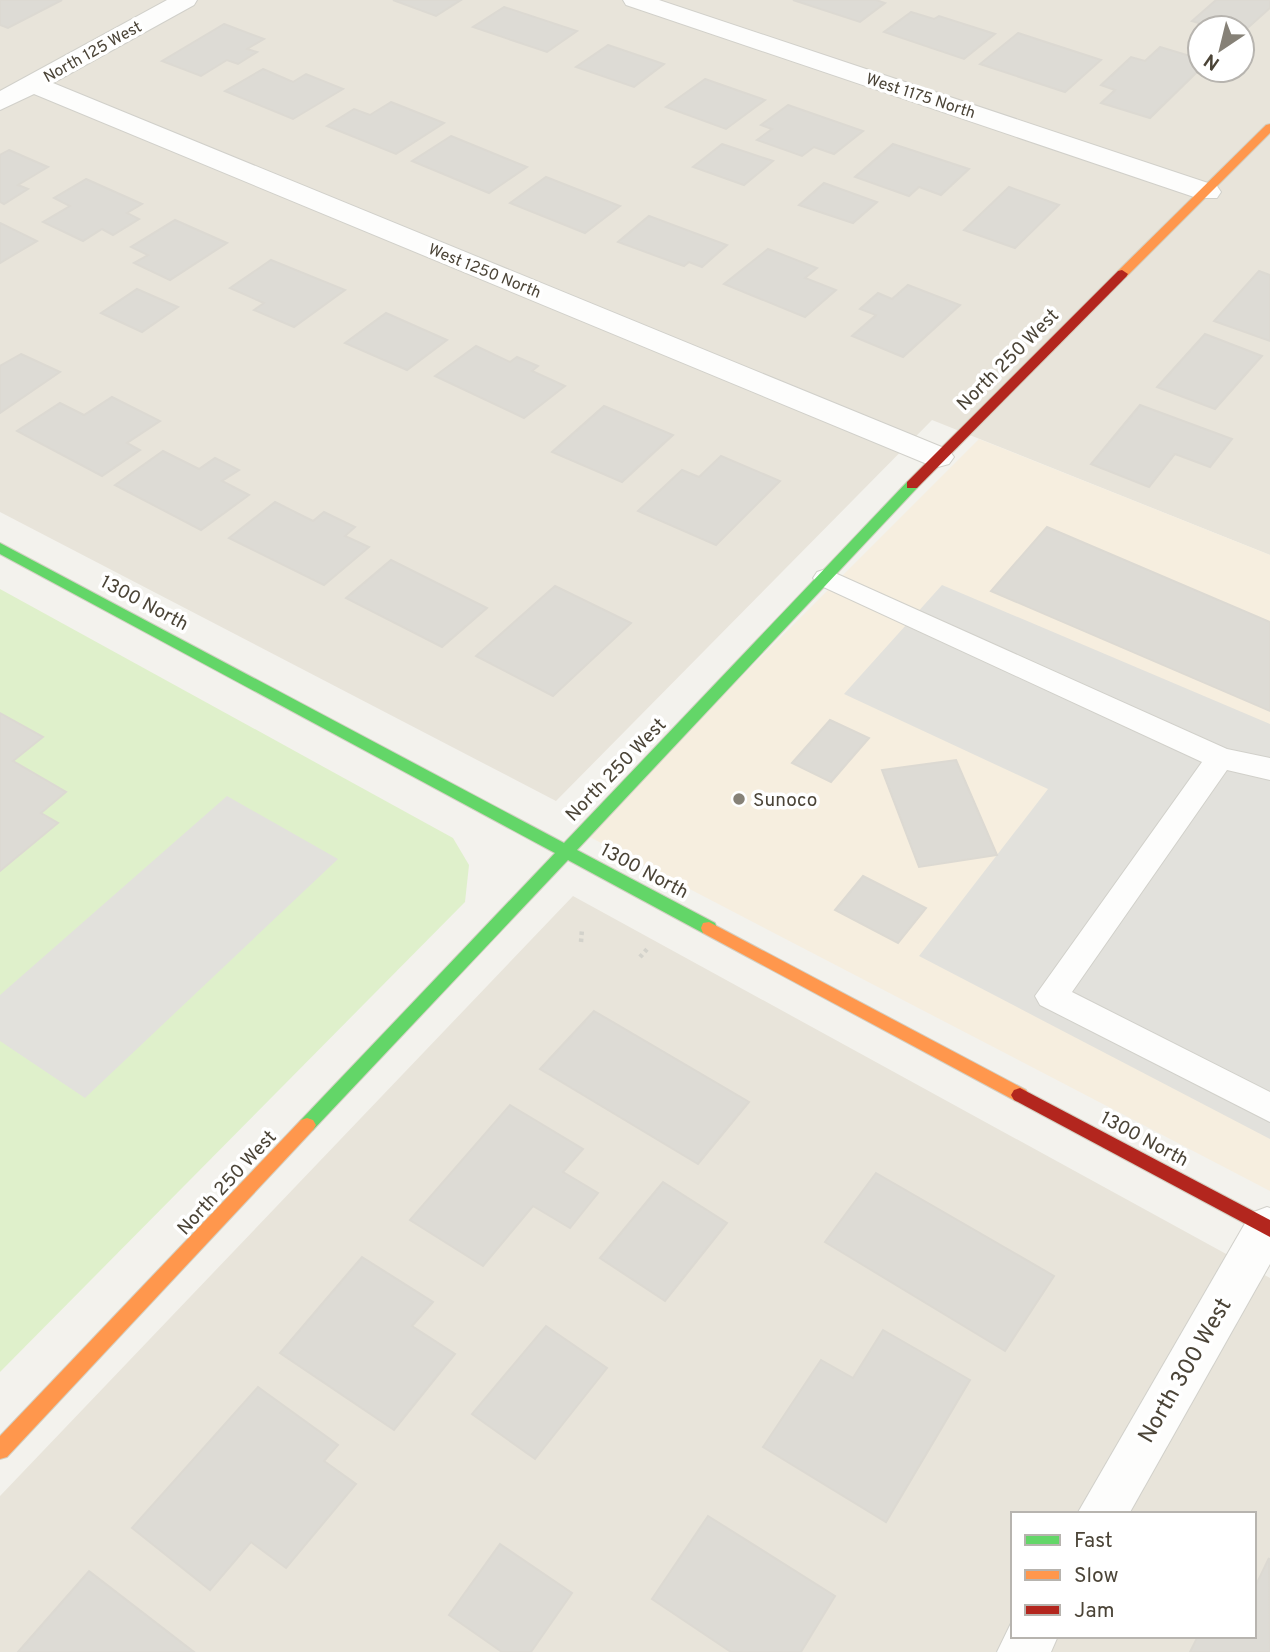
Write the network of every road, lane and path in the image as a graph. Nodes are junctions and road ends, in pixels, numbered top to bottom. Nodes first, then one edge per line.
1 (184, 0) edge
2 (635, 0) edge
3 (32, 84) junction
4 (0, 102) edge
5 (1270, 127) edge
6 (1207, 192) junction
7 (938, 457) junction
8 (0, 548) edge
9 (826, 578) junction
10 (1220, 758) junction
11 (1270, 769) edge
12 (565, 851) junction
13 (582, 929) dead end
14 (581, 942) dead end
15 (648, 948) dead end
16 (640, 957) dead end
17 (1270, 1108) edge
18 (1268, 1228) edge
19 (0, 1450) edge
20 (1103, 1512) edge

1 - 3 street, North 125 West
2 - 6 street, West 1175 North
3 - 4 street, North 125 West
3 - 7 street, West 1250 North
5 - 6 street, North 250 West
6 - 7 street, North 250 West
7 - 9 street, North 250 West
8 - 12 street, 1300 North
9 - 10 lane
9 - 12 street, North 250 West
10 - 11 lane
10 - 17 lane
12 - 18 street, 1300 North
12 - 19 street, North 250 West
13 - 14 path
15 - 16 path
18 - 20 street, North 300 West

